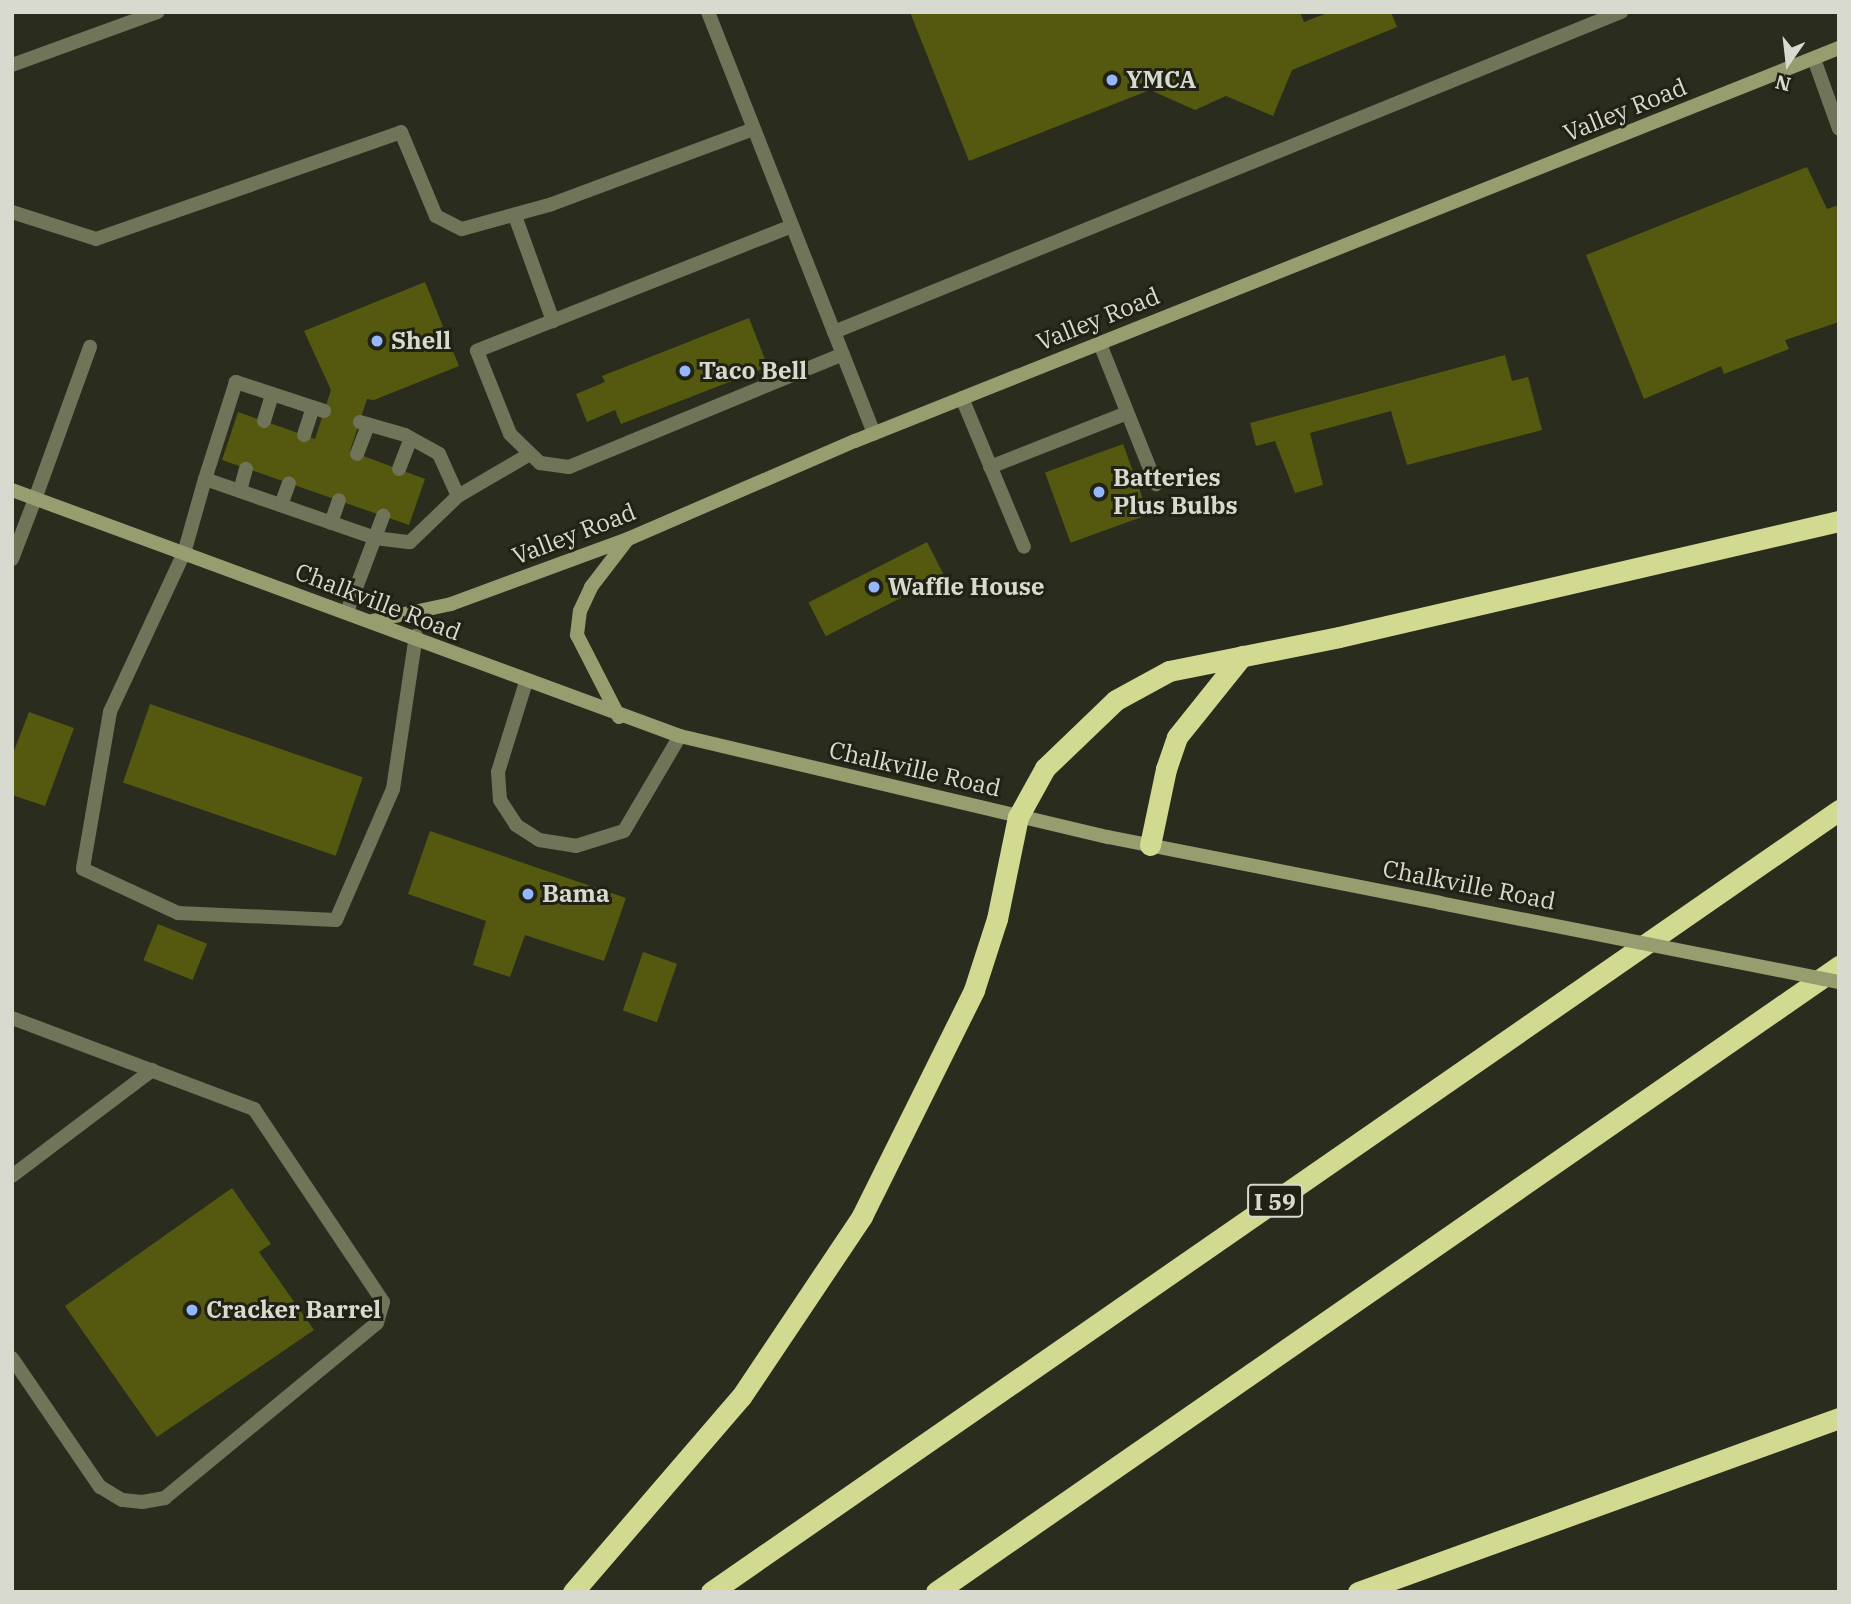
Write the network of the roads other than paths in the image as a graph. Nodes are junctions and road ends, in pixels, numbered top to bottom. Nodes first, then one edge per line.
1 (158, 12) edge
2 (708, 12) edge
3 (1621, 12) edge
4 (1839, 48) edge
5 (1815, 59) junction
6 (12, 65) edge
7 (754, 129) junction
8 (1839, 129) edge
9 (12, 212) edge
10 (515, 216) junction
11 (792, 226) junction
12 (552, 321) junction
13 (834, 332) junction
14 (1100, 344) junction
15 (90, 347) dead end
16 (843, 354) junction
17 (272, 394) junction
18 (962, 398) junction
19 (1127, 413) junction
20 (264, 421) dead end
21 (874, 433) junction
22 (304, 435) dead end
23 (411, 439) junction
24 (357, 454) dead end
25 (530, 454) junction
26 (990, 467) junction
27 (246, 469) dead end
28 (399, 469) dead end
29 (205, 479) junction
30 (289, 483) dead end
31 (1156, 484) dead end
32 (12, 490) edge
33 (240, 491) junction
34 (458, 496) junction
35 (35, 499) junction
36 (339, 500) dead end
37 (281, 505) junction
38 (383, 516) dead end
39 (1839, 521) edge
40 (331, 523) junction
41 (375, 538) junction
42 (628, 539) junction
43 (1024, 547) dead end
44 (184, 553) junction
45 (12, 559) edge
46 (347, 612) junction
47 (372, 621) junction
48 (416, 636) junction
49 (1242, 656) junction
50 (526, 682) junction
51 (618, 717) junction
52 (680, 736) junction
53 (1839, 810) edge
54 (1018, 817) junction
55 (1150, 845) junction
56 (1839, 966) edge
57 (1839, 982) edge
58 (12, 1018) edge
59 (152, 1070) junction
60 (12, 1176) edge
61 (12, 1358) edge
62 (1839, 1418) edge
63 (573, 1592) edge
64 (711, 1592) edge
65 (936, 1592) edge
66 (1358, 1592) edge

1 - 6 street
2 - 7 street
3 - 13 street
4 - 5 main road, Valley Road
5 - 8 street
5 - 14 main road, Valley Road
7 - 10 street
7 - 11 street
9 - 10 street
10 - 12 street
11 - 12 street
11 - 13 street
12 - 25 street
13 - 16 street
14 - 18 main road, Valley Road
14 - 19 street
15 - 35 street
16 - 21 street
16 - 25 street
17 - 20 street
17 - 22 street
17 - 29 street
18 - 21 main road, Valley Road
18 - 26 street
19 - 26 street
19 - 31 street
21 - 42 main road, Valley Road
23 - 24 street
23 - 28 street
23 - 34 street
25 - 34 street
26 - 43 street
27 - 33 street
29 - 33 street
29 - 44 street
30 - 37 street
32 - 35 main road, Chalkville Road
33 - 37 street
34 - 41 street
35 - 44 main road, Chalkville Road
35 - 45 street
36 - 40 street
37 - 40 street
38 - 41 street
39 - 49 highway
40 - 41 street
41 - 46 street
42 - 47 main road, Valley Road
42 - 51 main road
44 - 46 main road, Chalkville Road
44 - 48 street
46 - 47 main road, Chalkville Road
47 - 48 main road, Chalkville Road
48 - 50 main road, Chalkville Road
49 - 54 highway
49 - 55 highway
50 - 51 main road, Chalkville Road
50 - 52 street
51 - 52 main road, Chalkville Road
52 - 54 main road, Chalkville Road
53 - 64 highway, I 59
54 - 55 main road, Chalkville Road
54 - 63 highway
55 - 57 main road, Chalkville Road, bridge
56 - 65 highway
58 - 59 street
59 - 60 street
59 - 61 street
62 - 66 highway

